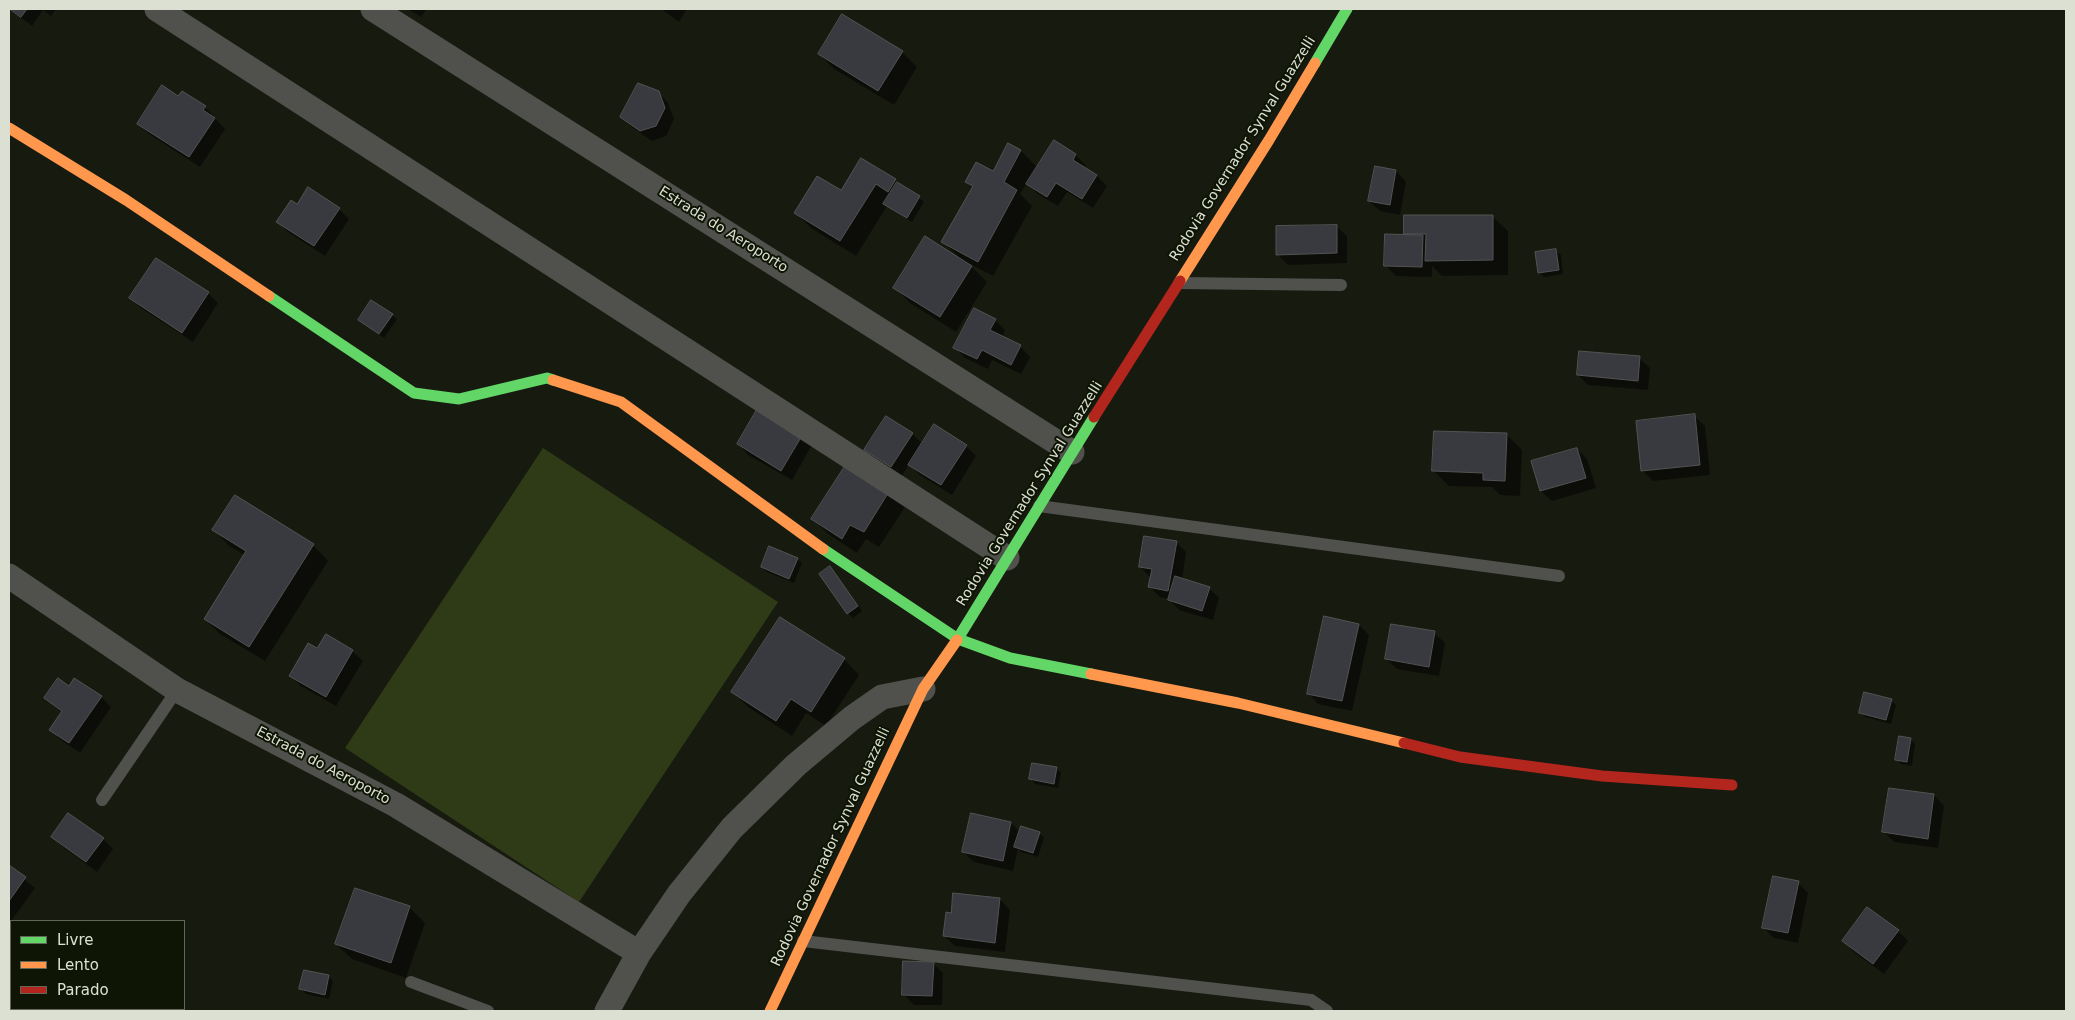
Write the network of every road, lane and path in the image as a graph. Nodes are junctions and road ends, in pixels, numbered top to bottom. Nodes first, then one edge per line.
1 (157, 9) edge
2 (373, 9) edge
3 (1347, 9) edge
4 (9, 128) edge
5 (1179, 283) junction
6 (1341, 285) dead end
7 (1072, 452) junction
8 (1039, 506) junction
9 (1007, 558) junction
10 (9, 576) edge
11 (1559, 576) dead end
12 (958, 639) junction
13 (923, 689) junction
14 (177, 690) junction
15 (1732, 785) dead end
16 (102, 800) dead end
17 (802, 941) junction
18 (639, 953) junction
19 (411, 982) dead end
20 (488, 1011) edge
21 (607, 1011) edge
22 (770, 1011) edge
23 (1327, 1011) edge

1 - 9 street
2 - 7 street, Estrada do Aeroporto
3 - 5 street, Rodovia Governador Synval Guazzelli
4 - 12 street
5 - 6 lane
5 - 7 street, Rodovia Governador Synval Guazzelli
7 - 8 street, Rodovia Governador Synval Guazzelli
8 - 9 street, Rodovia Governador Synval Guazzelli
8 - 11 lane
9 - 12 street, Rodovia Governador Synval Guazzelli
10 - 14 street, Estrada do Aeroporto
12 - 13 street, Rodovia Governador Synval Guazzelli
12 - 15 street
13 - 17 street, Rodovia Governador Synval Guazzelli
13 - 18 street
14 - 16 lane
14 - 18 street, Estrada do Aeroporto
17 - 22 street, Rodovia Governador Synval Guazzelli
17 - 23 lane
18 - 21 street
19 - 20 lane

